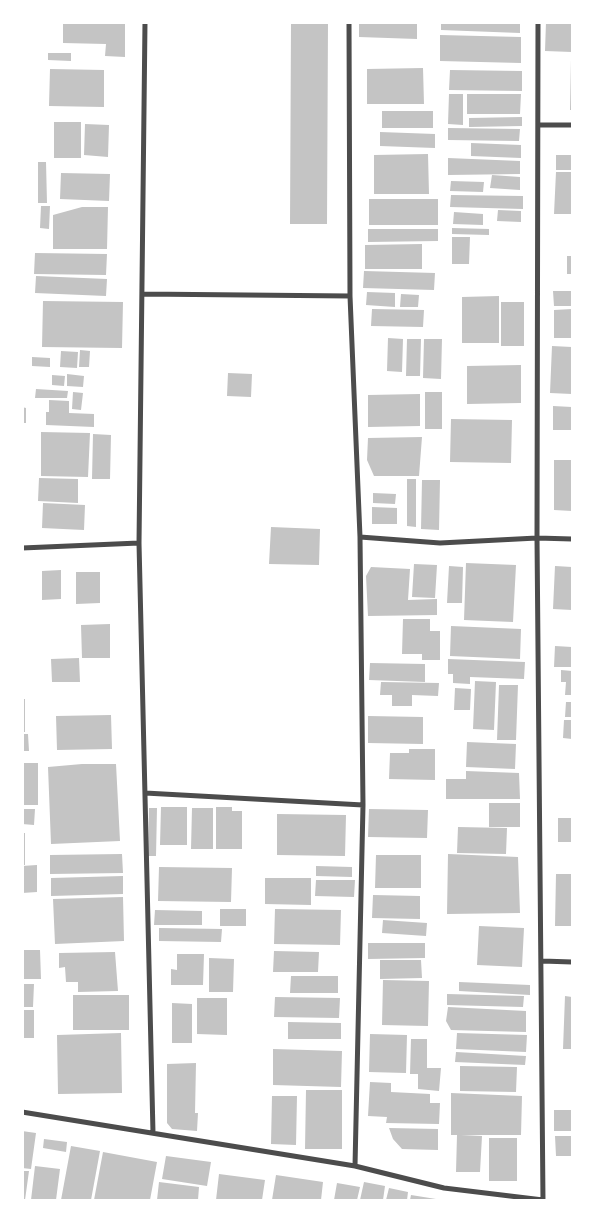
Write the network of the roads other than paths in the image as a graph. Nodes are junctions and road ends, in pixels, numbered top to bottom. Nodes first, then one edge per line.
1 (145, 22) edge
2 (349, 22) edge
3 (538, 22) edge
4 (539, 125) junction
5 (572, 125) edge
6 (142, 294) junction
7 (350, 296) junction
8 (360, 537) junction
9 (537, 538) junction
10 (572, 539) edge
11 (139, 543) junction
12 (22, 548) edge
13 (145, 794) junction
14 (363, 804) junction
15 (542, 961) junction
16 (572, 962) edge
17 (22, 1112) edge
18 (153, 1133) junction
19 (355, 1166) junction
20 (543, 1200) edge

1 - 6 street
2 - 7 street
3 - 4 street
4 - 5 street
4 - 9 street
6 - 7 street
6 - 11 street
7 - 8 street
8 - 9 street
8 - 14 street
9 - 10 street
9 - 15 street
11 - 12 street
11 - 13 street
13 - 14 street
13 - 18 street
14 - 19 street
15 - 16 street
15 - 20 street
17 - 18 street
18 - 19 street
19 - 20 street

